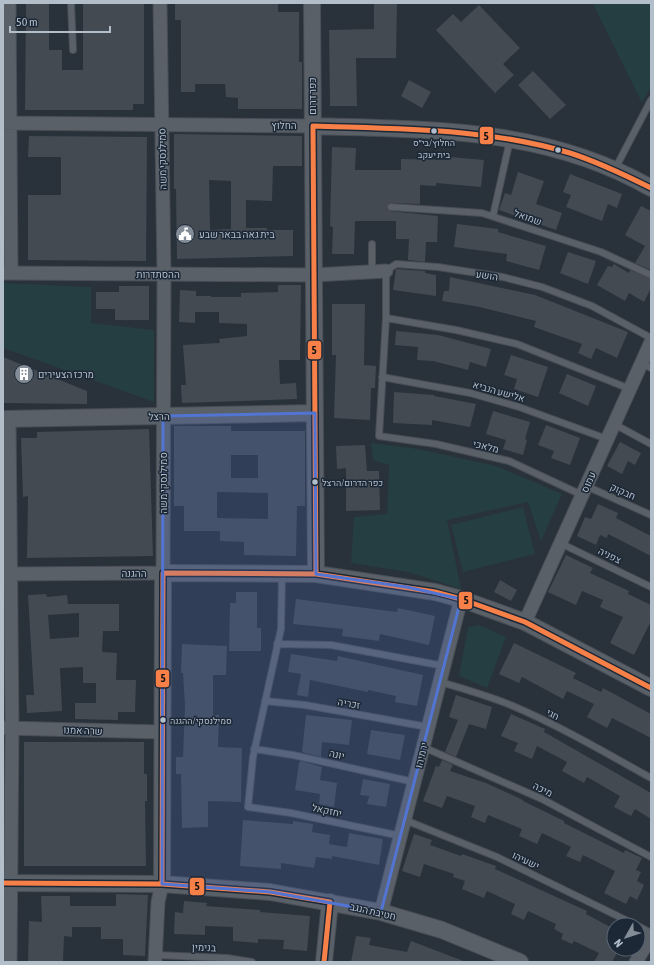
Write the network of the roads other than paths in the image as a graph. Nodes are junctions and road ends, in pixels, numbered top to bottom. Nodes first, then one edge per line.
1 (9, 3) edge
2 (71, 3) edge
3 (160, 3) edge
4 (312, 3) edge
5 (73, 50) dead end
6 (651, 100) edge
7 (6, 123) edge
8 (162, 124) junction
9 (313, 126) junction
10 (510, 139) junction
11 (615, 169) junction
12 (651, 188) edge
13 (391, 207) dead end
14 (493, 216) junction
15 (372, 244) dead end
16 (386, 271) junction
17 (372, 272) junction
18 (7, 273) edge
19 (164, 274) junction
20 (314, 275) junction
21 (651, 275) edge
22 (386, 318) junction
23 (651, 338) edge
24 (651, 342) edge
25 (646, 365) edge
26 (382, 377) junction
27 (630, 389) junction
28 (315, 413) junction
29 (163, 416) junction
30 (6, 418) edge
31 (614, 424) junction
32 (607, 439) junction
33 (651, 444) edge
34 (584, 490) junction
35 (651, 516) edge
36 (560, 543) junction
37 (163, 573) junction
38 (7, 574) edge
39 (282, 574) junction
40 (316, 574) junction
41 (651, 587) edge
42 (461, 599) junction
43 (525, 622) junction
44 (277, 644) junction
45 (444, 666) junction
46 (440, 682) junction
47 (651, 688) edge
48 (265, 701) junction
49 (7, 728) edge
50 (428, 728) junction
51 (162, 732) junction
52 (423, 747) junction
53 (254, 749) junction
54 (651, 778) edge
55 (414, 782) junction
56 (405, 820) junction
57 (401, 836) junction
58 (651, 857) edge
59 (7, 883) edge
60 (162, 884) junction
61 (330, 902) junction
62 (381, 912) junction
63 (619, 917) edge
64 (651, 936) edge
65 (155, 959) edge
66 (10, 962) edge
67 (252, 962) edge
68 (324, 962) edge
69 (520, 962) edge
70 (636, 962) edge

1 - 7 street
2 - 5 lane
3 - 8 street, סמילנסקי משה
4 - 9 street, כפר דרום
6 - 11 lane
7 - 8 street, החלוץ
7 - 18 street
8 - 9 street, החלוץ
8 - 19 street, סמילנסקי משה
9 - 10 street, החלוץ
9 - 20 street, כפר דרום
10 - 11 street, החלוץ
10 - 14 lane
11 - 12 street, החלוץ
13 - 14 lane, שמואל
14 - 21 lane, שמואל
15 - 17 lane
16 - 17 street, הושע
16 - 22 lane
16 - 23 lane, הושע
17 - 20 street, הושע
18 - 19 street, ההסתדרות
19 - 20 street, ההסתדרות
19 - 29 street, סמילנסקי משה
20 - 28 street, כפר דרום
22 - 26 lane
22 - 27 lane
24 - 25 street, עמוס
25 - 27 street, עמוס
26 - 32 lane, אלישע הנביא
26 - 34 lane, מלאכי
27 - 31 street, עמוס
28 - 29 street, הרצל
28 - 40 street, כפר דרום
29 - 30 street, הרצל
29 - 37 street, סמילנסקי משה
30 - 38 street
31 - 32 street, עמוס
31 - 33 lane
32 - 34 street, עמוס
34 - 35 lane, חבקוק
34 - 36 street, עמוס
36 - 41 lane, צפניה
36 - 43 street, עמוס
37 - 38 street, ההגנה
37 - 39 street, ההגנה
37 - 51 street, סמילנסקי משה
38 - 49 street
39 - 40 street, ההגנה
39 - 44 lane
40 - 42 street, ההגנה
42 - 43 street, ההגנה
42 - 45 street, ירמיהו
43 - 47 street, ההגנה
44 - 45 lane
44 - 48 lane
45 - 46 street, ירמיהו
46 - 50 street, ירמיהו
46 - 54 lane, חגי
48 - 50 lane, זכריה
48 - 53 lane
49 - 51 street, שרה אמנו
49 - 59 street
50 - 52 street, ירמיהו
51 - 60 street, סמילנסקי משה
52 - 55 street, ירמיהו
52 - 58 lane, מיכה
53 - 55 lane, יונה
53 - 57 lane, יחזקאל
55 - 56 street, ירמיהו
56 - 57 street, ירמיהו
56 - 63 lane, ישעיהו
57 - 62 street, ירמיהו
59 - 60 street, חטיבת הנגב
59 - 66 street
60 - 61 street, חטיבת הנגב
60 - 65 street, סמילנסקי משה
61 - 62 street, חטיבת הנגב
61 - 68 street
62 - 69 street, חטיבת הנגב
64 - 70 street
65 - 67 lane, בנימין

